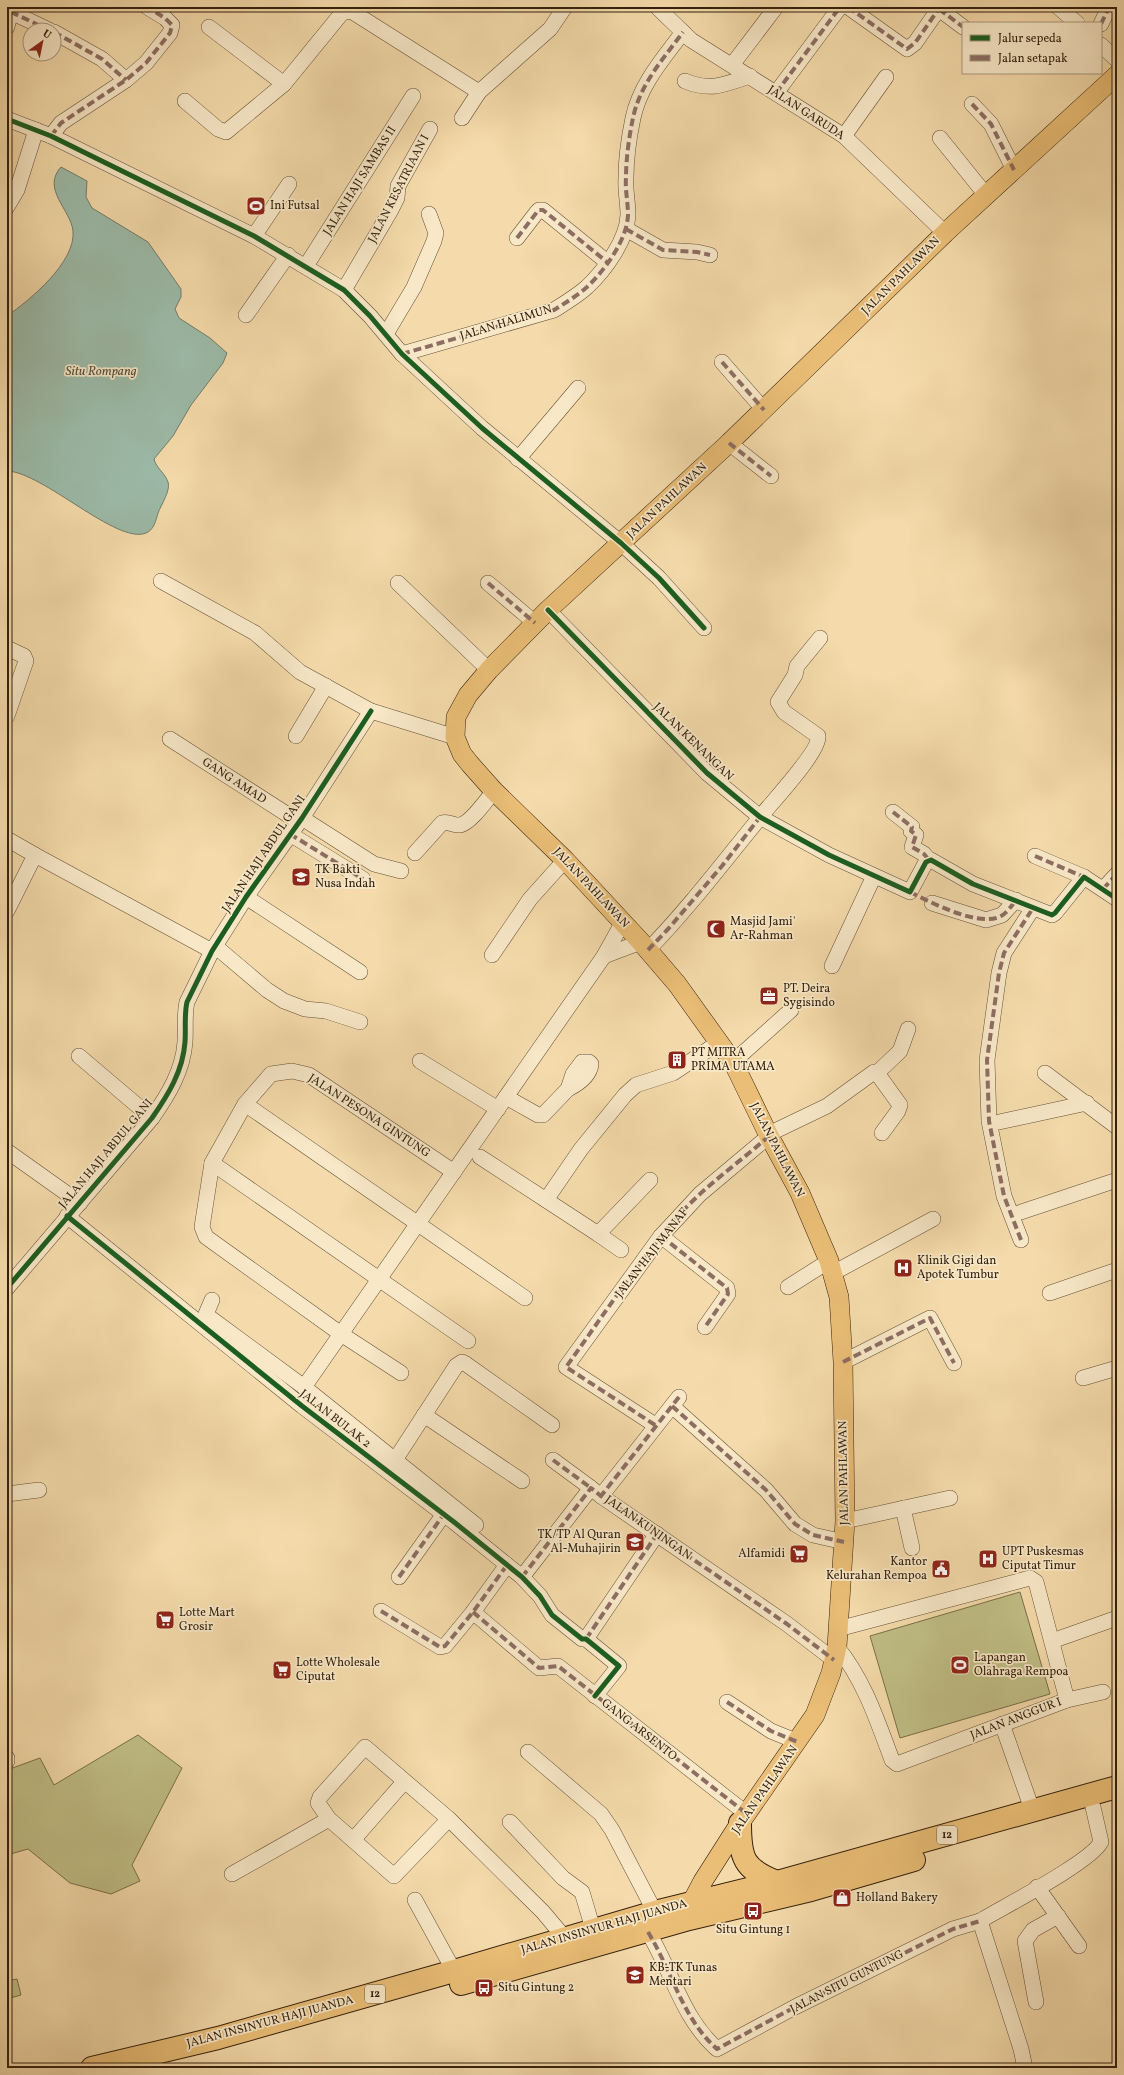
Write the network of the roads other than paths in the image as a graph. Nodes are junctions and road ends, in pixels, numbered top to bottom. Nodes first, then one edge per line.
1 (147, 7) edge
2 (565, 7) edge
3 (657, 7) edge
4 (776, 7) edge
5 (840, 7) edge
6 (848, 7) edge
7 (1058, 7) edge
8 (1109, 7) edge
9 (940, 8) edge
10 (12, 9) edge
11 (35, 22) edge
12 (1076, 22) edge
13 (1102, 22) edge
14 (962, 26) edge
15 (7, 27) edge
16 (209, 27) dead end
17 (683, 32) junction
18 (62, 36) edge
19 (1102, 46) edge
20 (1117, 60) edge
21 (732, 65) junction
22 (1117, 75) edge
23 (750, 76) junction
24 (886, 77) dead end
25 (126, 80) junction
26 (685, 81) dead end
27 (284, 84) junction
28 (480, 92) junction
29 (776, 93) junction
30 (413, 96) dead end
31 (185, 101) dead end
32 (972, 104) dead end
33 (7, 118) edge
34 (462, 118) dead end
35 (430, 129) dead end
36 (36, 130) junction
37 (51, 136) junction
38 (844, 136) junction
39 (940, 138) dead end
40 (1014, 170) junction
41 (289, 184) dead end
42 (986, 195) junction
43 (7, 207) edge
44 (429, 214) dead end
45 (626, 229) junction
46 (944, 233) junction
47 (254, 236) junction
48 (517, 238) dead end
49 (288, 254) junction
50 (710, 255) dead end
51 (607, 262) junction
52 (306, 266) junction
53 (344, 290) junction
54 (246, 315) dead end
55 (386, 334) junction
56 (402, 354) junction
57 (722, 362) dead end
58 (578, 388) dead end
59 (764, 410) junction
60 (729, 443) junction
61 (518, 458) junction
62 (771, 476) dead end
63 (621, 543) junction
64 (161, 581) dead end
65 (398, 583) dead end
66 (488, 584) dead end
67 (542, 617) junction
68 (704, 628) dead end
69 (820, 638) dead end
70 (7, 648) edge
71 (489, 670) junction
72 (326, 686) junction
73 (371, 711) junction
74 (7, 716) edge
75 (296, 736) dead end
76 (455, 737) junction
77 (170, 739) dead end
78 (494, 791) junction
79 (893, 812) dead end
80 (760, 817) junction
81 (297, 824) junction
82 (7, 839) edge
83 (415, 853) dead end
84 (35, 855) junction
85 (1035, 856) dead end
86 (565, 860) junction
87 (929, 860) junction
88 (401, 871) dead end
89 (1117, 874) edge
90 (874, 876) junction
91 (1084, 877) junction
92 (364, 880) dead end
93 (1103, 889) junction
94 (246, 897) junction
95 (1117, 898) edge
96 (1016, 900) junction
97 (932, 903) dead end
98 (1032, 908) junction
99 (7, 911) edge
100 (623, 922) junction
101 (644, 946) junction
102 (214, 949) junction
103 (492, 955) dead end
104 (604, 956) junction
105 (832, 966) dead end
106 (360, 972) dead end
107 (790, 1010) dead end
108 (360, 1022) dead end
109 (908, 1029) dead end
110 (718, 1043) junction
111 (79, 1056) dead end
112 (420, 1061) dead end
113 (733, 1062) junction
114 (877, 1073) junction
115 (1045, 1073) dead end
116 (568, 1088) dead end
117 (502, 1103) junction
118 (1087, 1103) junction
119 (245, 1104) junction
120 (152, 1118) junction
121 (999, 1122) dead end
122 (1117, 1127) edge
123 (882, 1133) dead end
124 (769, 1136) junction
125 (7, 1151) edge
126 (480, 1157) dead end
127 (212, 1163) junction
128 (454, 1172) junction
129 (650, 1180) dead end
130 (1117, 1180) edge
131 (546, 1200) junction
132 (80, 1203) junction
133 (1021, 1212) dead end
134 (68, 1216) junction
135 (933, 1219) dead end
136 (418, 1224) junction
137 (598, 1234) junction
138 (662, 1236) junction
139 (1021, 1240) dead end
140 (621, 1250) dead end
141 (831, 1267) junction
142 (1117, 1270) edge
143 (379, 1279) junction
144 (788, 1287) dead end
145 (7, 1288) edge
146 (1050, 1293) dead end
147 (525, 1298) dead end
148 (212, 1300) dead end
149 (705, 1327) dead end
150 (342, 1334) junction
151 (468, 1341) dead end
152 (843, 1362) junction
153 (954, 1363) dead end
154 (1117, 1368) edge
155 (401, 1373) dead end
156 (1083, 1378) dead end
157 (304, 1387) junction
158 (424, 1415) junction
159 (552, 1425) dead end
160 (655, 1426) junction
161 (395, 1460) junction
162 (553, 1460) dead end
163 (522, 1482) dead end
164 (39, 1490) dead end
165 (596, 1492) junction
166 (7, 1494) edge
167 (950, 1498) dead end
168 (903, 1508) junction
169 (444, 1514) junction
170 (845, 1521) junction
171 (476, 1525) dead end
172 (657, 1534) junction
173 (844, 1542) junction
174 (912, 1548) dead end
175 (506, 1565) junction
176 (399, 1577) dead end
177 (522, 1577) junction
178 (381, 1611) dead end
179 (473, 1612) junction
180 (1117, 1618) edge
181 (586, 1639) junction
182 (1052, 1641) junction
183 (836, 1645) junction
184 (1103, 1692) dead end
185 (595, 1696) junction
186 (1067, 1700) junction
187 (727, 1702) dead end
188 (1002, 1724) junction
189 (798, 1742) junction
190 (528, 1752) dead end
191 (404, 1782) junction
192 (1117, 1787) edge
193 (1117, 1800) edge
194 (1093, 1807) junction
195 (1033, 1812) junction
196 (329, 1819) junction
197 (449, 1819) junction
198 (744, 1819) junction
199 (510, 1822) dead end
200 (353, 1840) junction
201 (232, 1874) dead end
202 (777, 1882) junction
203 (1037, 1887) junction
204 (415, 1900) dead end
205 (690, 1911) junction
206 (655, 1912) junction
207 (1058, 1916) junction
208 (980, 1920) junction
209 (593, 1929) junction
210 (648, 1932) junction
211 (564, 1938) junction
212 (1079, 1946) dead end
213 (454, 1971) junction
214 (1036, 2002) dead end
215 (92, 2068) edge
216 (151, 2068) edge
217 (1025, 2068) edge

1 - 25 street
2 - 28 street
3 - 17 street, JALAN GARUDA
4 - 21 street
5 - 29 street
6 - 9 street
7 - 12 street
8 - 13 street
9 - 14 street
10 - 11 street
10 - 15 street
16 - 27 street
17 - 21 street, JALAN GARUDA
17 - 45 street, JALAN HALIMUN
18 - 25 street
19 - 20 street
21 - 23 street, JALAN GARUDA
22 - 40 main road, JALAN PAHLAWAN
23 - 26 street
23 - 29 street, JALAN GARUDA
24 - 38 street
25 - 37 street
27 - 28 street
27 - 31 street
28 - 34 street
29 - 38 street, JALAN GARUDA
30 - 52 street, JALAN HAJI SAMBAS II
32 - 40 street
33 - 36 street
35 - 53 street, JALAN KESATRIAAN I
36 - 37 street
36 - 43 street
37 - 47 street
38 - 46 street, JALAN GARUDA
39 - 42 street
40 - 42 main road, JALAN PAHLAWAN
41 - 47 street
42 - 46 main road, JALAN PAHLAWAN
44 - 55 street
45 - 50 street
45 - 51 street, JALAN HALIMUN
46 - 59 main road, JALAN PAHLAWAN
47 - 49 street
48 - 51 street
49 - 52 street
49 - 54 street
51 - 56 street, JALAN HALIMUN
52 - 53 street
53 - 55 street
55 - 56 street
56 - 61 street
57 - 59 street
58 - 61 street
59 - 60 main road, JALAN PAHLAWAN
60 - 62 street
60 - 63 main road, JALAN PAHLAWAN
61 - 63 street
63 - 67 main road, JALAN PAHLAWAN
63 - 68 street
64 - 72 street
65 - 71 street
66 - 67 street, JALAN KENANGAN
67 - 71 main road, JALAN PAHLAWAN
67 - 80 street, JALAN KENANGAN
69 - 80 street
70 - 74 street
71 - 76 main road, JALAN PAHLAWAN
72 - 73 street
72 - 75 street
73 - 76 street
73 - 81 street, JALAN HAJI ABDUL GANI
76 - 78 main road, JALAN PAHLAWAN
77 - 81 street, GANG AMAD
78 - 83 street
78 - 86 main road, JALAN PAHLAWAN
79 - 87 street
80 - 90 street, JALAN KENANGAN
80 - 101 street
81 - 88 street
81 - 92 street
81 - 94 street, JALAN HAJI ABDUL GANI
82 - 84 street
84 - 99 street
84 - 102 street
85 - 91 street
86 - 100 main road, JALAN PAHLAWAN
86 - 103 street
87 - 90 street, JALAN KENANGAN
87 - 96 street
89 - 93 street
90 - 105 street
91 - 93 street
91 - 98 street
93 - 95 street
94 - 102 street, JALAN HAJI ABDUL GANI
94 - 106 street
96 - 97 street
96 - 98 street
98 - 139 street
100 - 101 main road, JALAN PAHLAWAN
100 - 104 street
101 - 104 street
101 - 110 main road, JALAN PAHLAWAN
102 - 108 street
102 - 120 street, JALAN HAJI ABDUL GANI
104 - 117 street
107 - 113 street
109 - 114 street, JALAN HAJI MANAF
110 - 113 main road, JALAN PAHLAWAN
110 - 131 street
111 - 120 street
112 - 117 street
113 - 124 main road, JALAN PAHLAWAN
114 - 123 street
114 - 124 street, JALAN HAJI MANAF
115 - 118 street
116 - 117 street
117 - 128 street
118 - 121 street
118 - 122 street
119 - 127 street, JALAN PESONA GINTUNG
119 - 128 street, JALAN PESONA GINTUNG
119 - 136 street
120 - 132 street, JALAN HAJI ABDUL GANI
124 - 138 street, JALAN HAJI MANAF
124 - 141 main road, JALAN PAHLAWAN
125 - 132 street
126 - 131 street
127 - 143 street
127 - 150 street, JALAN PESONA GINTUNG
128 - 136 street
129 - 137 street
130 - 133 street
131 - 137 street
132 - 134 street, JALAN HAJI ABDUL GANI
134 - 145 street, JALAN HAJI ABDUL GANI
134 - 169 street, JALAN BULAK 2
135 - 141 street
136 - 143 street
136 - 147 street
137 - 140 street
138 - 149 street
138 - 160 street, JALAN HAJI MANAF
141 - 144 street
141 - 152 main road, JALAN PAHLAWAN
142 - 146 street
143 - 150 street
143 - 151 street
148 - 157 street
150 - 155 street, JALAN PESONA GINTUNG
150 - 157 street
152 - 153 street
152 - 170 main road, JALAN PAHLAWAN
154 - 156 street
157 - 161 street
158 - 159 street
158 - 161 street
158 - 163 street
160 - 165 street, JALAN KUNINGAN
160 - 173 street, JALAN KUNINGAN
161 - 171 street
162 - 165 street
164 - 166 street
165 - 172 street, JALAN KUNINGAN
165 - 177 street
167 - 168 street
168 - 170 street
168 - 174 street
169 - 175 street, JALAN BULAK 2
169 - 176 street
170 - 173 main road, JALAN PAHLAWAN
172 - 181 street
172 - 183 street, JALAN KUNINGAN
173 - 183 main road, JALAN PAHLAWAN
175 - 177 street, JALAN BULAK 2
175 - 179 street
177 - 181 street, JALAN BULAK 2
178 - 179 street
179 - 185 street, GANG ARSENTO
180 - 182 street
181 - 185 street, JALAN BULAK 2
182 - 183 street, JALAN ANGGUR I
182 - 186 street, JALAN ANGGUR I
183 - 188 street, JALAN ANGGUR I
183 - 189 main road, JALAN PAHLAWAN
184 - 186 street
185 - 198 street, GANG ARSENTO
186 - 188 street, JALAN ANGGUR I
187 - 189 street
188 - 195 street
189 - 198 main road, JALAN PAHLAWAN
190 - 206 street
191 - 196 street
191 - 197 street
191 - 200 street
192 - 195 highway, JALAN INSINYUR HAJI JUANDA / 12
193 - 194 highway, JALAN INSINYUR HAJI JUANDA / 12
194 - 203 street, JALAN SITU GUNTUNG
194 - 205 highway, JALAN INSINYUR HAJI JUANDA / 12
195 - 202 highway, JALAN INSINYUR HAJI JUANDA / 12
196 - 200 street
196 - 201 street
197 - 200 street
197 - 211 street
198 - 202 highway
198 - 205 main road, JALAN PAHLAWAN
199 - 209 street
202 - 205 highway, JALAN INSINYUR HAJI JUANDA / 12
203 - 207 street
203 - 208 street, JALAN SITU GUNTUNG
204 - 213 street
205 - 206 highway, JALAN INSINYUR HAJI JUANDA / 12
205 - 210 highway, JALAN INSINYUR HAJI JUANDA / 12
206 - 209 highway, JALAN INSINYUR HAJI JUANDA / 12
207 - 212 street
207 - 214 street
208 - 210 street, JALAN SITU GUNTUNG
208 - 217 street
209 - 211 highway, JALAN INSINYUR HAJI JUANDA / 12
210 - 216 highway, JALAN INSINYUR HAJI JUANDA / 12
211 - 213 highway, JALAN INSINYUR HAJI JUANDA / 12
213 - 215 highway, JALAN INSINYUR HAJI JUANDA / 12

